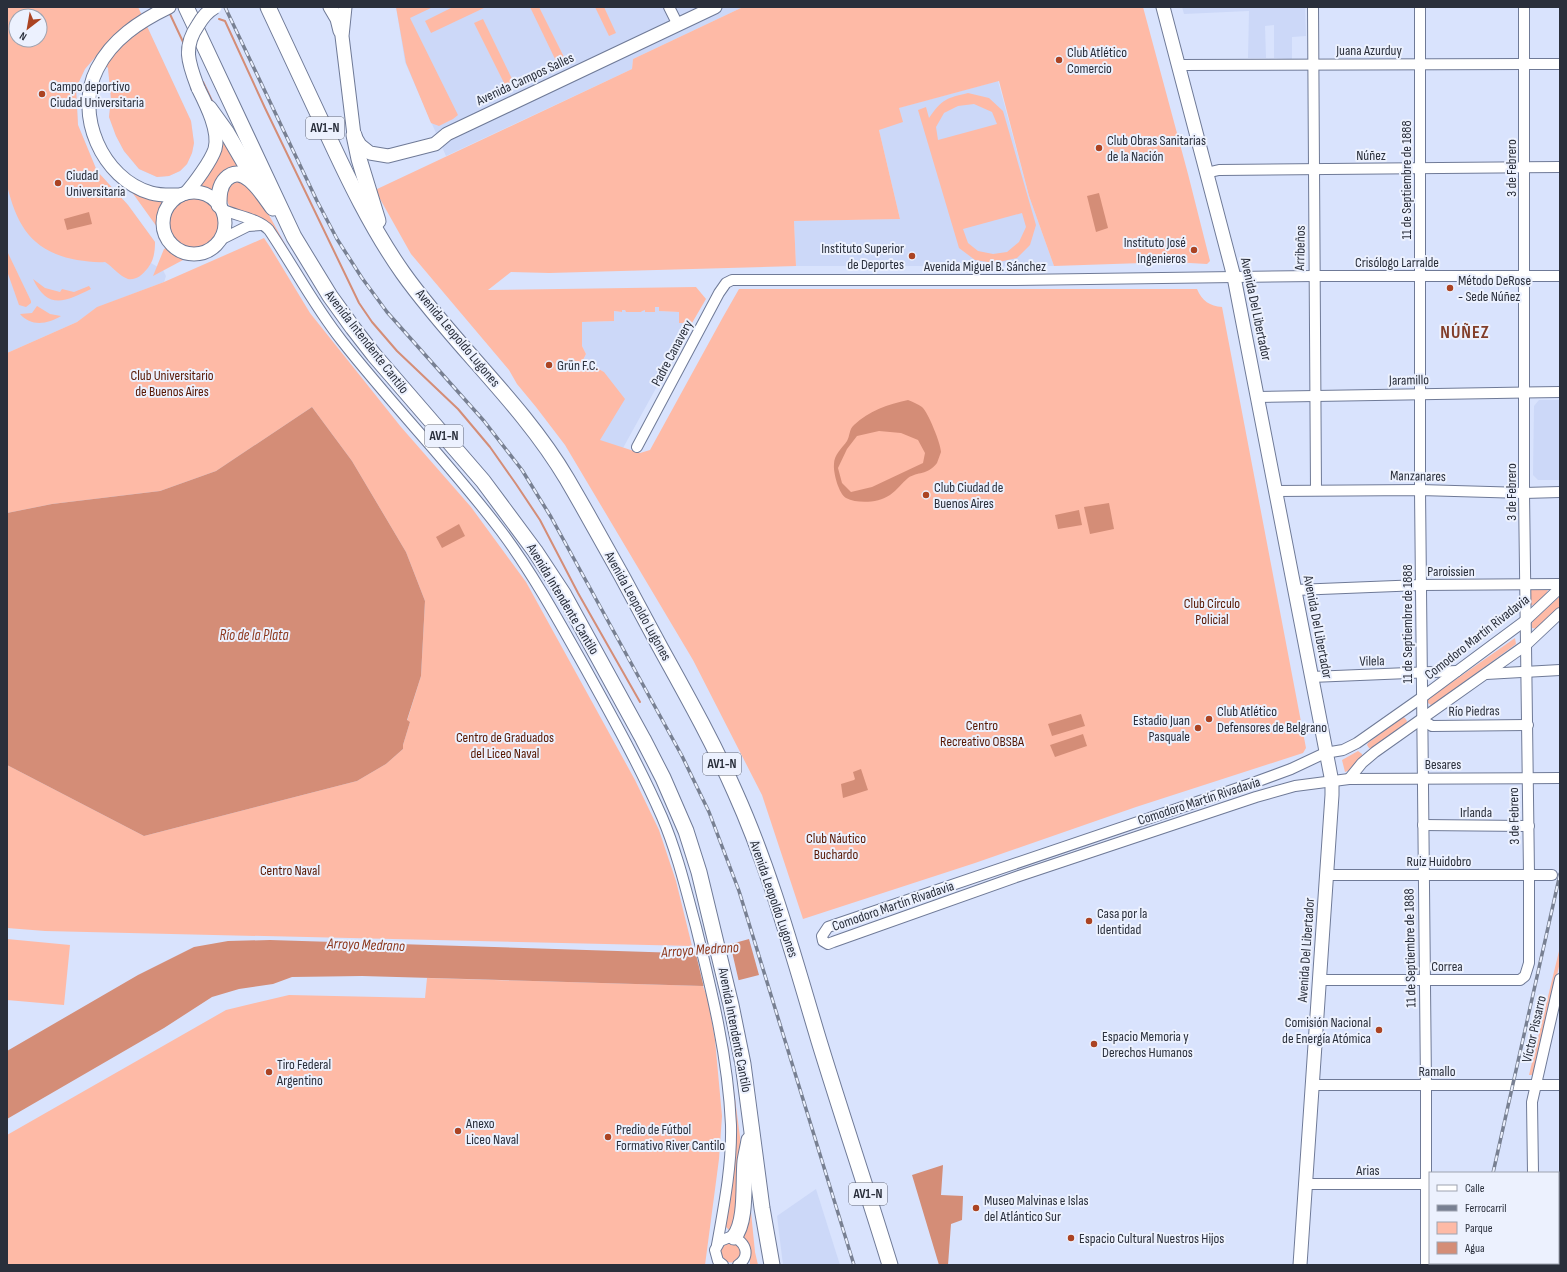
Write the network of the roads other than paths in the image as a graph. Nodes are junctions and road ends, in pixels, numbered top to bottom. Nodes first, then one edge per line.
1 (169, 7) edge
2 (186, 7) edge
3 (216, 7) edge
4 (268, 7) edge
5 (330, 7) edge
6 (345, 7) edge
7 (669, 7) edge
8 (715, 7) edge
9 (1163, 7) edge
10 (1313, 7) edge
11 (1420, 7) edge
12 (1524, 7) edge
13 (678, 25) junction
14 (342, 36) junction
15 (1313, 64) junction
16 (1420, 64) junction
17 (1524, 64) junction
18 (1560, 64) edge
19 (1178, 65) junction
20 (209, 108) junction
21 (354, 135) junction
22 (1560, 167) edge
23 (1525, 168) junction
24 (1314, 169) junction
25 (1420, 169) junction
26 (1206, 173) junction
27 (261, 192) junction
28 (184, 194) junction
29 (220, 207) junction
30 (262, 225) junction
31 (294, 238) junction
32 (218, 242) junction
33 (386, 247) junction
34 (1314, 276) junction
35 (1525, 276) junction
36 (1560, 276) edge
37 (1234, 277) junction
38 (1420, 277) junction
39 (737, 280) joint
40 (1560, 392) edge
41 (1525, 393) junction
42 (1420, 394) junction
43 (1315, 396) junction
44 (1258, 397) junction
45 (637, 447) dead end
46 (1316, 490) junction
47 (1420, 490) junction
48 (1276, 491) junction
49 (1560, 492) edge
50 (1524, 493) junction
51 (1526, 584) junction
52 (1560, 584) edge
53 (1421, 585) junction
54 (1560, 588) edge
55 (1295, 590) junction
56 (1560, 613) edge
57 (1526, 620) junction
58 (1526, 645) junction
59 (1560, 670) edge
60 (1457, 671) junction
61 (1527, 672) junction
62 (1421, 673) junction
63 (1486, 674) junction
64 (1311, 677) junction
65 (1421, 698) junction
66 (1422, 720) junction
67 (1528, 725) junction
68 (1357, 743) junction
69 (1325, 753) junction
70 (1362, 763) junction
71 (1291, 769) junction
72 (1560, 772) edge
73 (1423, 778) junction
74 (1532, 778) junction
75 (1560, 778) edge
76 (1349, 779) junction
77 (1332, 782) junction
78 (1560, 783) edge
79 (1295, 786) junction
80 (1423, 825) junction
81 (1528, 826) junction
82 (995, 871) junction
83 (1529, 874) junction
84 (1327, 875) junction
85 (1424, 875) junction
86 (1552, 875) dead end
87 (1000, 883) junction
88 (1525, 976) joint
89 (1560, 979) edge
90 (1320, 980) junction
91 (1424, 980) junction
92 (1313, 1085) junction
93 (1426, 1085) junction
94 (1535, 1085) junction
95 (1560, 1085) edge
96 (752, 1123) junction
97 (1533, 1172) edge
98 (1306, 1184) junction
99 (1428, 1184) edge
100 (722, 1219) junction
101 (732, 1237) junction
102 (717, 1245) junction
103 (746, 1261) edge
104 (723, 1265) edge
105 (738, 1265) edge
106 (772, 1265) edge
107 (890, 1265) edge
108 (1300, 1265) edge
109 (1426, 1265) edge

1 - 28 main road
2 - 31 highway, Avenida Intendente Cantilo / AV1-N
3 - 20 main road, bridge
4 - 33 highway, Avenida Leopoldo Lugones / AV1-N
5 - 14 main road
6 - 14 main road
7 - 13 street
8 - 13 main road, Avenida Campos Salles
9 - 19 main road, Avenida Del Libertador
10 - 15 street, Arribeños
11 - 16 street, 11 de Septiembre de 1888
12 - 17 street, 3 de Febrero
13 - 21 main road, Avenida Campos Salles
14 - 21 main road
15 - 16 street, Juana Azurduy
15 - 19 street, Juana Azurduy
15 - 24 street, Arribeños
16 - 17 street, Juana Azurduy
16 - 25 street, 11 de Septiembre de 1888
17 - 18 street, Juana Azurduy
17 - 23 street, 3 de Febrero
19 - 26 main road, Avenida Del Libertador
20 - 27 highway
20 - 28 main road
21 - 33 highway
22 - 23 street, Núñez
23 - 25 street, Núñez
23 - 35 street, 3 de Febrero
24 - 25 street, Núñez
24 - 26 street, Núñez
24 - 34 street, Arribeños
25 - 38 street, 11 de Septiembre de 1888
26 - 37 main road, Avenida Del Libertador
27 - 29 highway
27 - 31 highway
28 - 29 main road
28 - 32 main road
29 - 30 street, Avenida Intendente Cantilo
29 - 32 main road
30 - 32 street
30 - 100 street, Avenida Intendente Cantilo
31 - 96 highway, Avenida Intendente Cantilo / AV1-N
33 - 107 highway, Avenida Leopoldo Lugones / AV1-N
34 - 37 street, Crisólogo Larralde
34 - 38 street, Crisólogo Larralde
34 - 43 street, Arribeños
35 - 36 street, Crisólogo Larralde
35 - 38 street, Crisólogo Larralde
35 - 41 street, 3 de Febrero
37 - 39 street, Avenida Miguel B. Sánchez
37 - 44 main road, Avenida Del Libertador
38 - 42 street, 11 de Septiembre de 1888
39 - 45 street, Padre Canavery
40 - 41 street, Jaramillo
41 - 42 street, Jaramillo
41 - 50 street, 3 de Febrero
42 - 43 street, Jaramillo
42 - 47 street, 11 de Septiembre de 1888
43 - 44 street, Jaramillo
43 - 46 street, Arribeños
44 - 48 main road, Avenida Del Libertador
46 - 47 street, Manzanares
46 - 48 street, Manzanares
47 - 50 street, Manzanares
47 - 53 street, 11 de Septiembre de 1888
48 - 55 main road, Avenida Del Libertador
49 - 50 street, Manzanares
50 - 51 street, 3 de Febrero
51 - 52 street, Paroissien
51 - 53 street, Paroissien
51 - 57 street, 3 de Febrero
53 - 55 street, Paroissien
53 - 62 street, 11 de Septiembre de 1888
54 - 57 street, Comodoro Martín Rivadavia
55 - 64 main road, Avenida Del Libertador
56 - 58 street
57 - 58 street, 3 de Febrero
57 - 60 street, Comodoro Martín Rivadavia
58 - 61 street, 3 de Febrero
58 - 63 street
59 - 61 street
60 - 62 street, Vilela
60 - 65 street, Comodoro Martín Rivadavia
61 - 63 street
61 - 67 street, 3 de Febrero
62 - 64 street, Vilela
62 - 65 street, 11 de Septiembre de 1888
63 - 66 street
64 - 69 main road, Avenida Del Libertador
65 - 66 street, 11 de Septiembre de 1888
65 - 68 street, Comodoro Martín Rivadavia
66 - 67 street, Río Piedras
66 - 70 street
66 - 73 street, 11 de Septiembre de 1888
67 - 74 street, 3 de Febrero
68 - 69 street, Comodoro Martín Rivadavia
68 - 70 street
69 - 71 street, Comodoro Martín Rivadavia
69 - 77 main road, Avenida Del Libertador
70 - 76 street
71 - 79 street
71 - 82 street, Comodoro Martín Rivadavia
72 - 74 street, Besares
73 - 74 street, Besares
73 - 76 street, Besares
73 - 80 street, 11 de Septiembre de 1888
74 - 75 street, Besares
74 - 78 street, Besares
74 - 81 street, 3 de Febrero
76 - 77 street, Comodoro Martín Rivadavia
77 - 79 street, Comodoro Martín Rivadavia
77 - 84 main road, Avenida Del Libertador
79 - 87 street, Comodoro Martín Rivadavia
80 - 81 street, Irlanda
80 - 85 street, 11 de Septiembre de 1888
81 - 83 street, 3 de Febrero
82 - 87 street
82 - 87 street, Comodoro Martín Rivadavia
83 - 85 street, Ruiz Huidobro
83 - 86 street, Ruiz Huidobro
83 - 88 street, 3 de Febrero
84 - 85 street, Ruiz Huidobro
84 - 90 main road, Avenida Del Libertador
85 - 91 street, 11 de Septiembre de 1888
88 - 91 street, Correa
89 - 94 street, Víctor Pissarro
90 - 91 street, Correa
90 - 92 main road, Avenida Del Libertador
91 - 93 street, 11 de Septiembre de 1888
92 - 93 street, Ramallo
92 - 98 main road, Avenida Del Libertador
93 - 94 street, Ramallo
93 - 99 street, 11 de Septiembre de 1888
94 - 95 street, Ramallo
94 - 97 street
96 - 101 highway
96 - 106 highway, Avenida Intendente Cantilo / AV1-N
98 - 99 street, Arias
98 - 108 main road, Avenida Del Libertador
99 - 109 street, 11 de Septiembre de 1888
100 - 101 street
100 - 102 street, Avenida Intendente Cantilo
101 - 102 street
101 - 103 street
102 - 104 street
103 - 105 street

